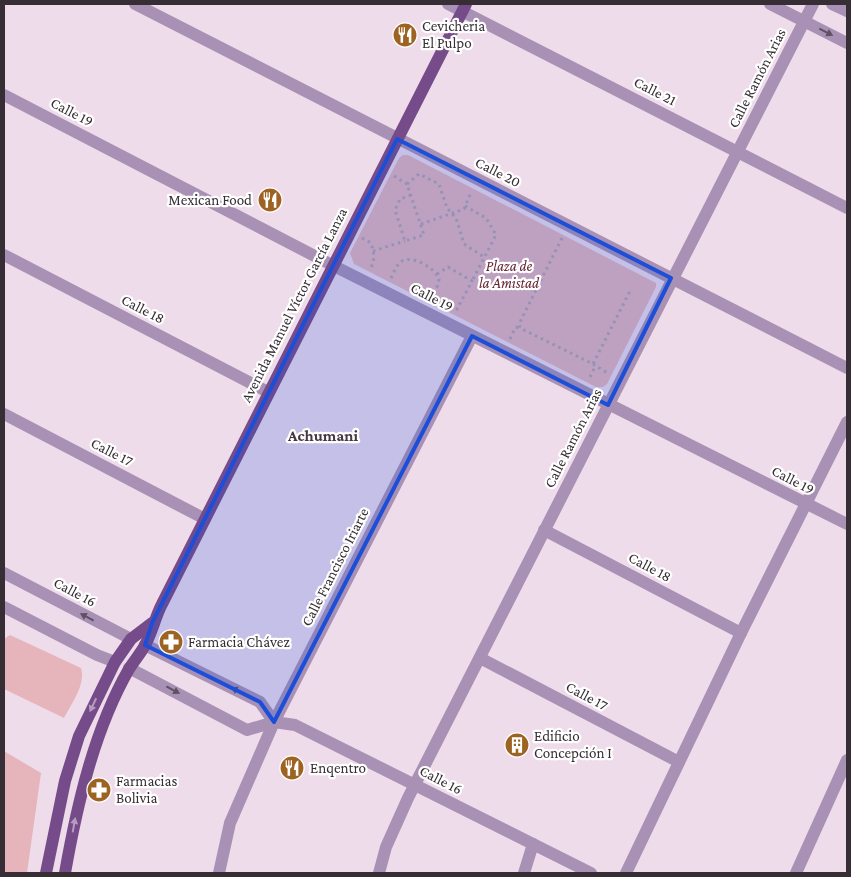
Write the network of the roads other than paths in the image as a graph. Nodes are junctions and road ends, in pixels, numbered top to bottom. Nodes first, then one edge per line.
1 (135, 4) edge
2 (448, 4) edge
3 (770, 4) edge
4 (813, 4) edge
5 (832, 4) edge
6 (465, 7) edge
7 (847, 12) edge
8 (804, 21) junction
9 (847, 43) edge
10 (4, 95) edge
11 (397, 139) junction
12 (738, 152) junction
13 (847, 208) edge
14 (4, 255) edge
15 (332, 265) junction
16 (671, 278) junction
17 (472, 336) junction
18 (847, 368) edge
19 (268, 392) junction
20 (608, 405) junction
21 (4, 414) edge
22 (847, 422) edge
23 (804, 504) junction
24 (205, 519) junction
25 (847, 524) edge
26 (544, 530) junction
27 (4, 573) edge
28 (4, 607) edge
29 (152, 622) junction
30 (741, 633) junction
31 (131, 639) junction
32 (146, 645) junction
33 (480, 658) junction
34 (115, 662) junction
35 (130, 668) junction
36 (274, 722) junction
37 (847, 760) edge
38 (679, 762) junction
39 (415, 785) junction
40 (533, 844) junction
41 (46, 873) edge
42 (65, 873) edge
43 (219, 873) edge
44 (379, 873) edge
45 (524, 873) edge
46 (591, 873) edge
47 (626, 873) edge
48 (796, 873) edge

1 - 11 street, Calle 20
2 - 6 street, Calle 21
3 - 8 street
4 - 8 street, Calle Ramón Arias
5 - 7 street
6 - 11 main road, Avenida Manuel Víctor García Lanza
6 - 12 street, Calle 21
8 -> 9 street
8 - 12 street, Calle Ramón Arias
10 - 15 street, Calle 19
11 - 15 main road, Avenida Manuel Víctor García Lanza
11 - 16 street, Calle 20
12 - 13 street, Calle 21
12 - 16 street, Calle Ramón Arias
14 - 19 street, Calle 18
15 - 17 street, Calle 19
15 - 19 main road, Avenida Manuel Víctor García Lanza
16 - 18 street, Calle 20
16 - 20 street, Calle Ramón Arias
17 - 20 street, Calle 19
17 - 36 street, Calle Francisco Iriarte
19 - 24 main road, Avenida Manuel Víctor García Lanza
20 - 23 street, Calle 19
20 - 26 street, Calle Ramón Arias
21 - 24 street, Calle 17
22 - 23 street
23 - 25 street, Calle 19
23 - 30 street
24 - 29 main road, Avenida Manuel Víctor García Lanza
26 - 30 street, Calle 18
26 - 33 street, Calle Ramón Arias
31 -> 27 street, Calle 16
28 - 34 street
29 - 31 main road, Avenida Manuel Víctor García Lanza
29 - 32 main road, Avenida Manuel Víctor García Lanza
30 - 38 street
31 - 32 main road
31 - 34 main road, Avenida Manuel Víctor García Lanza
32 - 35 main road
36 -> 32 street
33 - 38 street, Calle 17
33 - 39 street, Calle Ramón Arias
34 - 35 main road
34 -> 41 main road
35 -> 36 street, Calle 16
42 -> 35 main road
36 - 39 street, Calle 16
36 - 43 street, Calle Francisco Iriarte
37 - 48 street
38 - 47 street
39 - 40 street, Calle 16
39 - 44 street, Calle Ramón Arias
40 - 45 street
40 - 46 street, Calle 16

